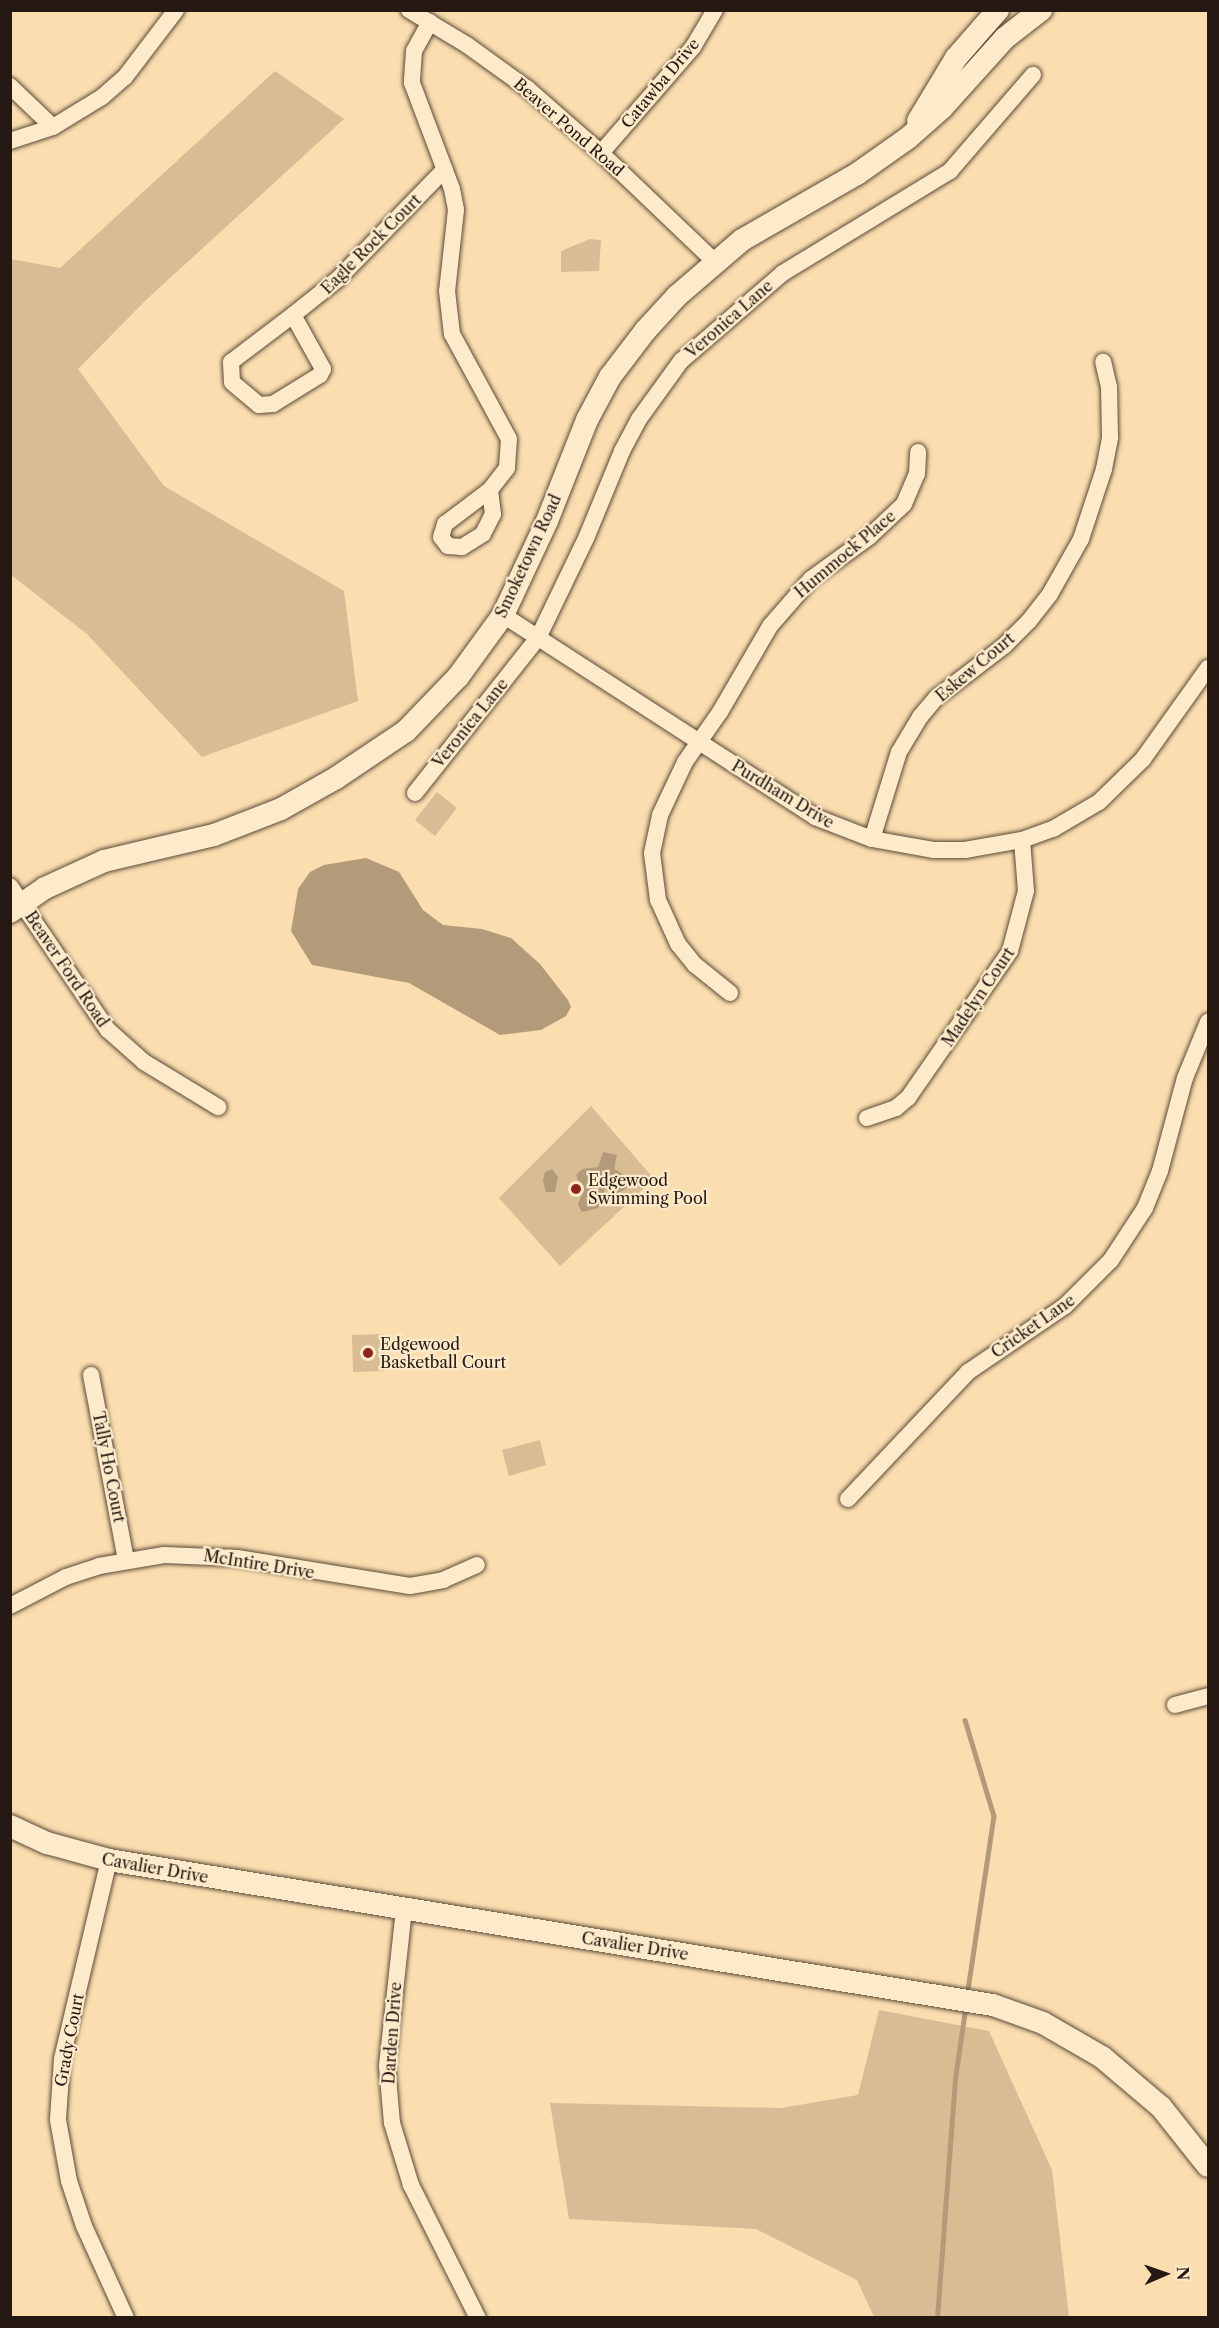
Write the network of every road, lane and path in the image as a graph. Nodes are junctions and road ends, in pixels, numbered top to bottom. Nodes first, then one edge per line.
1 (176, 10) edge
2 (409, 10) edge
3 (715, 10) edge
4 (998, 10) edge
5 (1041, 10) edge
6 (430, 22) junction
7 (1033, 75) dead end
8 (10, 86) edge
9 (53, 127) junction
10 (908, 138) junction
11 (10, 141) edge
12 (601, 153) junction
13 (445, 169) junction
14 (714, 261) junction
15 (293, 315) junction
16 (1103, 362) dead end
17 (918, 452) dead end
18 (490, 490) dead end
19 (503, 615) junction
20 (538, 638) junction
21 (1209, 668) edge
22 (698, 742) junction
23 (415, 793) dead end
24 (872, 839) junction
25 (1022, 840) junction
26 (14, 900) edge
27 (730, 993) dead end
28 (1209, 1022) edge
29 (218, 1107) dead end
30 (867, 1118) dead end
31 (91, 1375) dead end
32 (848, 1499) dead end
33 (126, 1560) junction
34 (477, 1565) dead end
35 (10, 1605) edge
36 (1209, 1696) edge
37 (1175, 1705) dead end
38 (10, 1826) edge
39 (109, 1860) junction
40 (404, 1909) junction
41 (1209, 2166) edge
42 (126, 2318) edge
43 (478, 2318) edge

1 - 9 street
2 - 6 street, Beaver Pond Road
3 - 12 street, Catawba Drive
4 - 10 main road, Smoketown Road
5 - 10 main road, Smoketown Road
6 - 12 street, Beaver Pond Road
6 - 13 street
7 - 20 street, Veronica Lane
8 - 9 street
9 - 11 street
10 - 14 main road, Smoketown Road
12 - 14 street, Beaver Pond Road
13 - 15 street, Eagle Rock Court
13 - 18 street
14 - 19 main road, Smoketown Road
15 - 15 street, Eagle Rock Court
16 - 24 street, Eskew Court
17 - 22 street, Hummock Place
19 - 20 street, Purdham Drive
19 - 26 main road, Smoketown Road
20 - 22 street, Purdham Drive
20 - 23 street, Veronica Lane
21 - 25 street, Purdham Drive
22 - 24 street, Purdham Drive
22 - 27 street, Hummock Place
24 - 25 street, Purdham Drive
25 - 30 street, Madelyn Court
26 - 29 street, Beaver Ford Road
28 - 32 street, Cricket Lane
31 - 33 street, Tally Ho Court
33 - 34 street, McIntire Drive
33 - 35 street, McIntire Drive
36 - 37 street
38 - 39 main road, Cavalier Drive
39 - 40 main road, Cavalier Drive
39 - 42 street, Grady Court
40 - 41 main road, Cavalier Drive
40 - 43 street, Darden Drive

